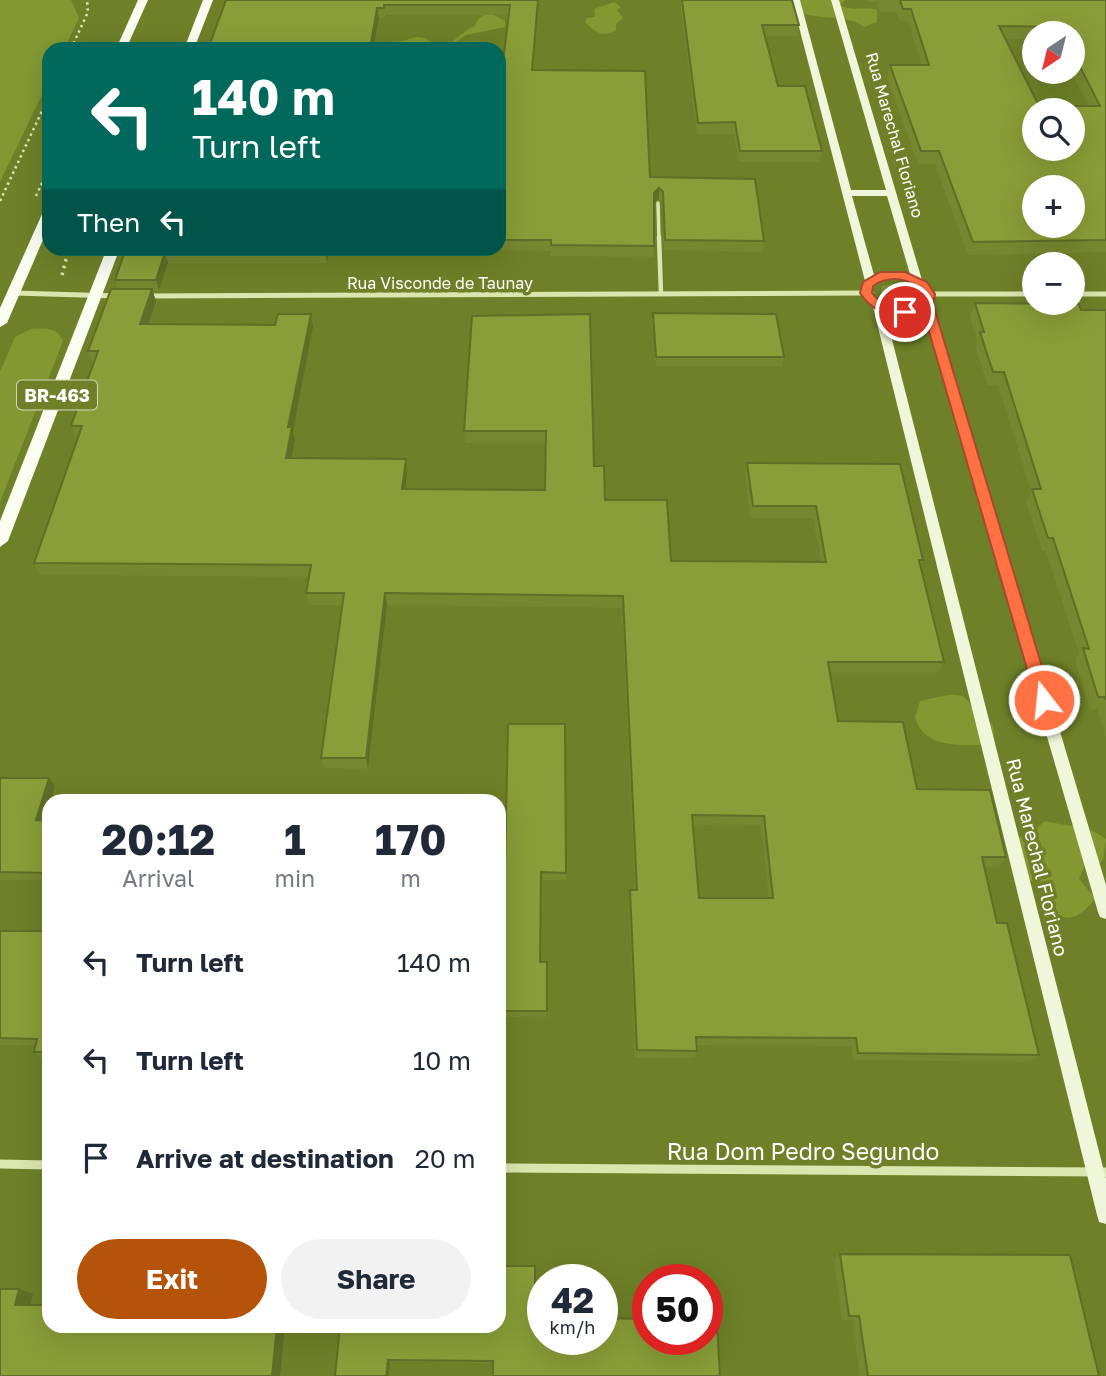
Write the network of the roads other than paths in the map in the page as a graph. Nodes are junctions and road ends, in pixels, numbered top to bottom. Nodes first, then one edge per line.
1 (143, 0) edge
2 (208, 0) edge
3 (796, 0) edge
4 (835, 0) edge
5 (124, 42) edge
6 (192, 42) edge
7 (846, 193) junction
8 (892, 194) junction
9 (658, 203) edge
10 (42, 228) edge
11 (111, 256) edge
12 (917, 280) junction
13 (870, 281) junction
14 (13, 293) junction
15 (866, 293) junction
16 (661, 294) junction
17 (1085, 294) edge
18 (1106, 294) edge
19 (1022, 295) edge
20 (96, 296) junction
21 (123, 296) edge
22 (137, 296) edge
23 (928, 299) junction
24 (878, 306) junction
25 (0, 323) edge
26 (0, 541) edge
27 (1106, 912) edge
28 (0, 1164) edge
29 (42, 1165) edge
30 (506, 1168) edge
31 (1101, 1172) edge
32 (1106, 1214) edge

1 - 5 main road
2 - 6 main road
3 - 7 main road
4 - 8 main road, Rua Marechal Floriano
7 - 8 main road
7 - 13 main road
8 - 12 main road, Rua Marechal Floriano
9 - 16 lane
10 - 14 main road
11 - 20 main road, BR-463
12 - 13 main road
12 - 23 main road, Rua Marechal Floriano
13 - 15 main road
14 - 20 street
14 - 25 main road
15 - 16 street, Rua Visconde de Taunay
15 - 24 main road, Rua Marechal Floriano
16 - 22 street, Rua Visconde de Taunay
17 - 18 street
19 - 23 street
20 - 21 street
20 - 26 main road, BR-463
23 - 24 main road
23 - 27 main road, Rua Marechal Floriano
24 - 31 main road, Rua Marechal Floriano
28 - 29 street
30 - 31 street, Rua Dom Pedro Segundo
31 - 32 main road, Rua Marechal Floriano

